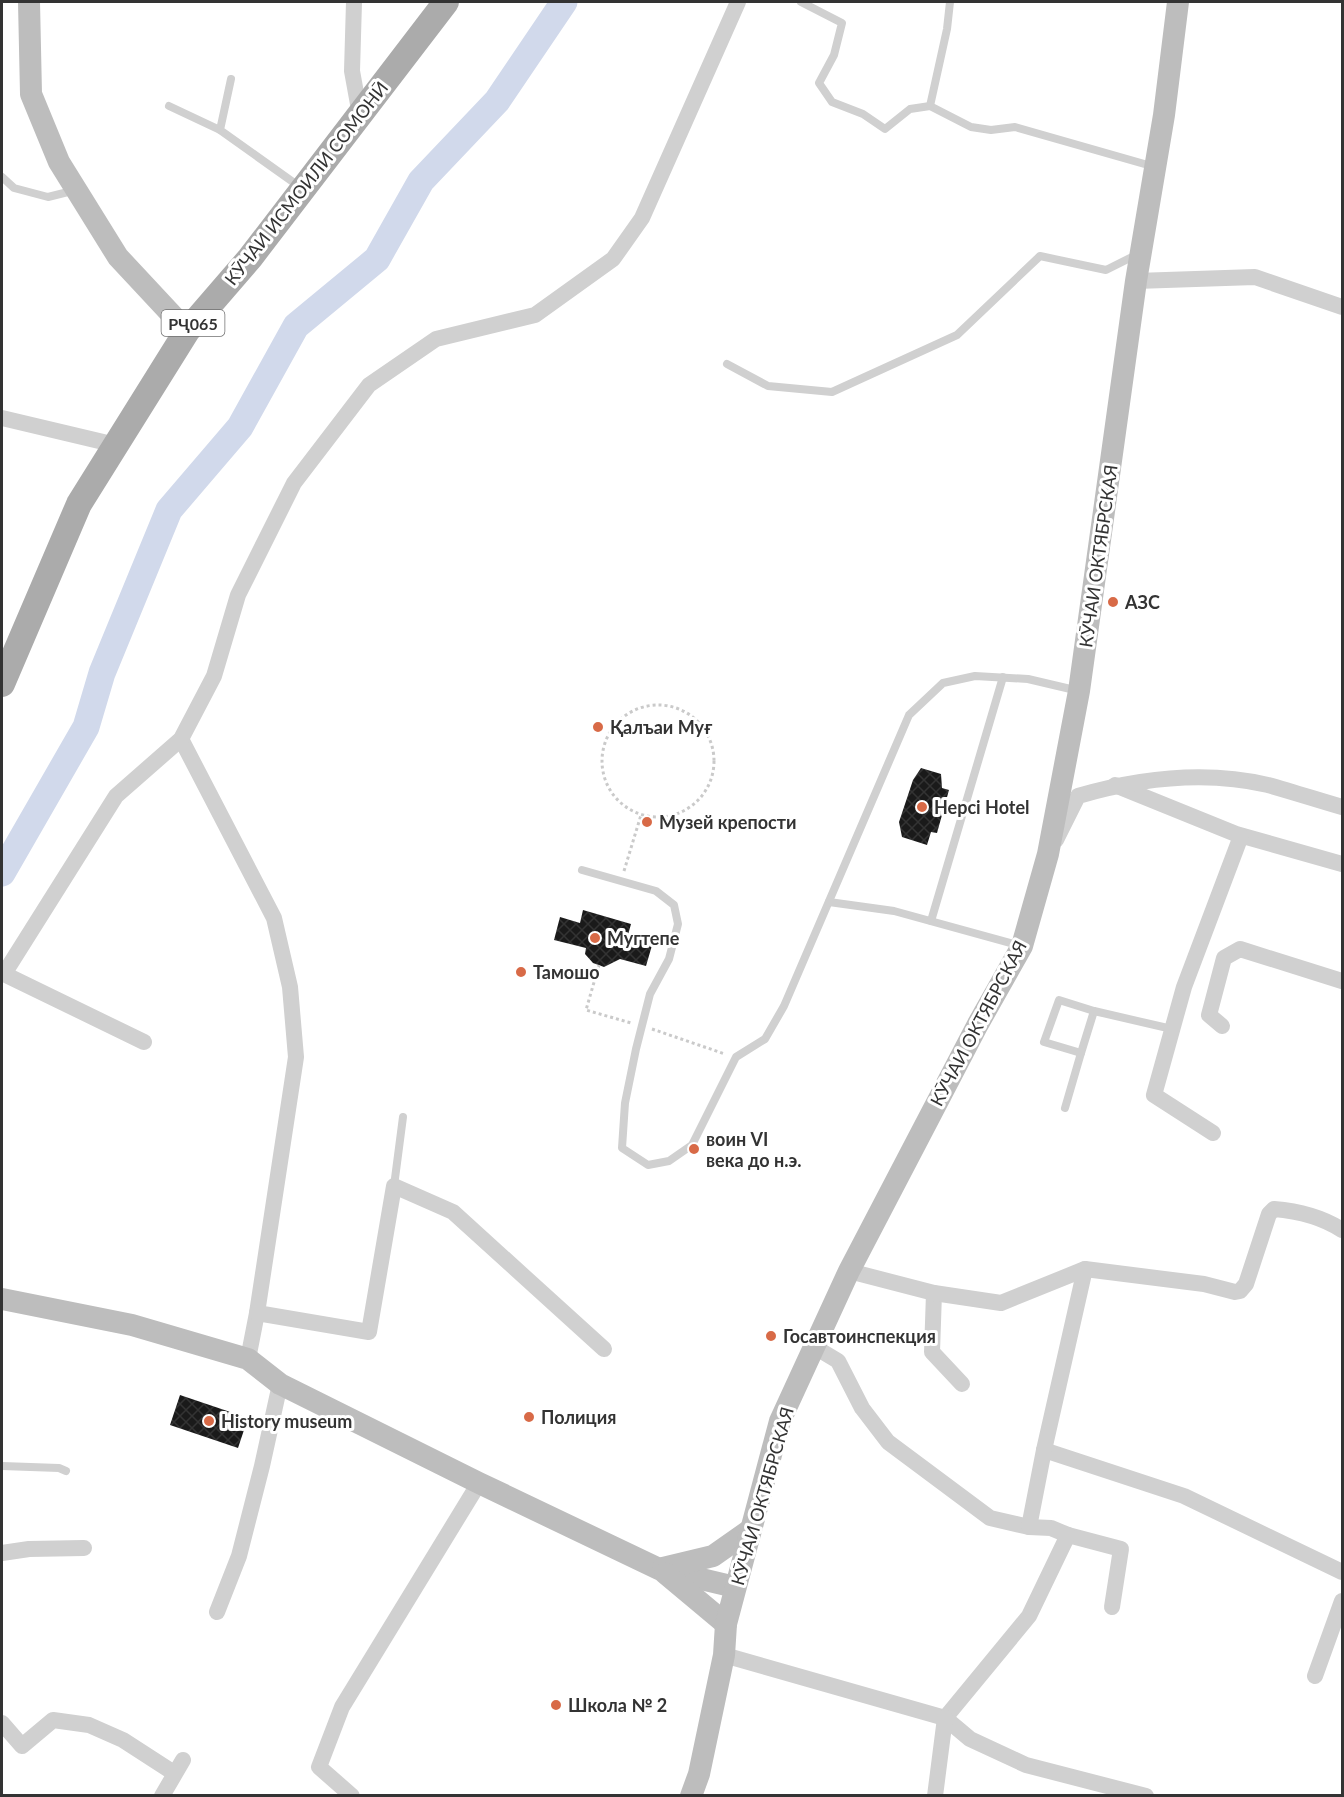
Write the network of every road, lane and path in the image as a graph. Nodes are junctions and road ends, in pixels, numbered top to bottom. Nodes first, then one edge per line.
1 (28, 2) edge
2 (354, 2) edge
3 (446, 2) edge
4 (738, 2) edge
5 (801, 2) edge
6 (951, 2) edge
7 (1178, 2) edge
8 (231, 79) dead end
9 (169, 106) dead end
10 (930, 106) junction
11 (360, 115) junction
12 (220, 130) junction
13 (1155, 167) junction
14 (2, 177) edge
15 (76, 189) junction
16 (303, 189) junction
17 (1141, 253) junction
18 (1136, 281) junction
19 (1342, 308) edge
20 (187, 331) junction
21 (726, 364) dead end
22 (2, 418) edge
23 (116, 445) junction
24 (1003, 677) junction
25 (2, 684) edge
26 (1079, 691) junction
27 (181, 739) junction
28 (1114, 785) junction
29 (1342, 807) edge
30 (641, 815) junction
31 (1241, 836) junction
32 (1048, 854) junction
33 (1342, 864) edge
34 (582, 870) dead end
35 (621, 881) junction
36 (829, 902) junction
37 (931, 921) junction
38 (1022, 946) junction
39 (599, 965) dead end
40 (1342, 981) edge
41 (1094, 1011) junction
42 (643, 1026) junction
43 (1222, 1026) dead end
44 (1172, 1029) junction
45 (144, 1042) dead end
46 (1081, 1053) junction
47 (736, 1057) junction
48 (1065, 1108) dead end
49 (403, 1117) dead end
50 (1213, 1133) dead end
51 (394, 1186) junction
52 (1342, 1230) edge
53 (1085, 1269) junction
54 (849, 1271) junction
55 (934, 1293) junction
56 (2, 1299) edge
57 (257, 1313) junction
58 (813, 1346) junction
59 (604, 1349) dead end
60 (248, 1359) junction
61 (280, 1384) junction
62 (962, 1384) dead end
63 (1044, 1450) junction
64 (2, 1466) edge
65 (66, 1471) dead end
66 (479, 1483) junction
67 (1029, 1527) junction
68 (750, 1530) junction
69 (1068, 1535) junction
70 (84, 1548) dead end
71 (2, 1553) edge
72 (659, 1569) junction
73 (1342, 1572) edge
74 (735, 1587) junction
75 (1342, 1602) edge
76 (1112, 1606) dead end
77 (217, 1612) dead end
78 (726, 1624) junction
79 (724, 1655) junction
80 (1315, 1676) dead end
81 (945, 1718) junction
82 (2, 1723) edge
83 (162, 1796) edge
84 (352, 1796) edge
85 (691, 1796) edge
86 (935, 1796) edge
87 (1146, 1796) edge

1 - 15 main road
2 - 11 street
3 - 11 main road, КӮЧАИ ИСМОИЛИ СОМОНӢ / РҶ065
4 - 27 street
5 - 10 lane
6 - 10 lane
7 - 13 main road, КӮЧАИ ОКТЯБРСКАЯ
8 - 12 lane
9 - 12 lane
10 - 13 lane
11 - 16 main road, КӮЧАИ ИСМОИЛИ СОМОНӢ / РҶ065
12 - 16 lane
13 - 17 main road, КӮЧАИ ОКТЯБРСКАЯ
14 - 15 lane
15 - 20 main road
16 - 20 main road, КӮЧАИ ИСМОИЛИ СОМОНӢ / РҶ065
17 - 18 main road, КӮЧАИ ОКТЯБРСКАЯ
17 - 21 lane
18 - 19 street
18 - 26 main road, КӮЧАИ ОКТЯБРСКАЯ
20 - 23 main road, КӮЧАИ ИСМОИЛИ СОМОНӢ / РҶ065
22 - 23 street
23 - 25 main road, КӮЧАИ ИСМОИЛИ СОМОНӢ / РҶ065
24 - 26 lane
24 - 36 lane
24 - 37 lane
26 - 32 main road, КӮЧАИ ОКТЯБРСКАЯ
27 - 45 street
27 - 57 street
28 - 29 street
28 - 31 street
28 - 32 street
30 - 30 path
30 - 35 path
31 - 33 street
31 - 44 street
32 - 38 main road, КӮЧАИ ОКТЯБРСКАЯ
34 - 35 lane
35 - 42 lane
36 - 37 lane
36 - 47 lane
37 - 38 lane
38 - 54 main road, КӮЧАИ ОКТЯБРСКАЯ
39 - 42 path
40 - 43 street
41 - 44 lane
41 - 46 lane
41 - 46 lane
42 - 47 path
42 - 47 lane
44 - 50 street
46 - 48 lane
49 - 51 lane
51 - 57 street
51 - 59 street
52 - 53 street
53 - 55 street
53 - 63 street
54 - 55 street
54 - 58 main road, КӮЧАИ ОКТЯБРСКАЯ
55 - 62 street
56 - 60 main road
57 - 60 street
58 - 67 street
58 - 68 main road, КӮЧАИ ОКТЯБРСКАЯ
60 - 61 main road
61 - 66 main road
61 - 77 street
63 - 67 street
63 - 73 street
64 - 65 lane
66 - 72 main road
66 - 84 street
67 - 69 street
68 - 72 main road
68 - 74 main road, КӮЧАИ ОКТЯБРСКАЯ
69 - 76 street
69 - 81 street
70 - 71 street
72 - 74 main road
72 - 78 main road
74 - 78 main road, КӮЧАИ ОКТЯБРСКАЯ
75 - 80 street
78 - 79 main road, КӮЧАИ ОКТЯБРСКАЯ
79 - 81 street
79 - 85 main road, КӮЧАИ ОКТЯБРСКАЯ
81 - 86 street
81 - 87 street
82 - 83 street

